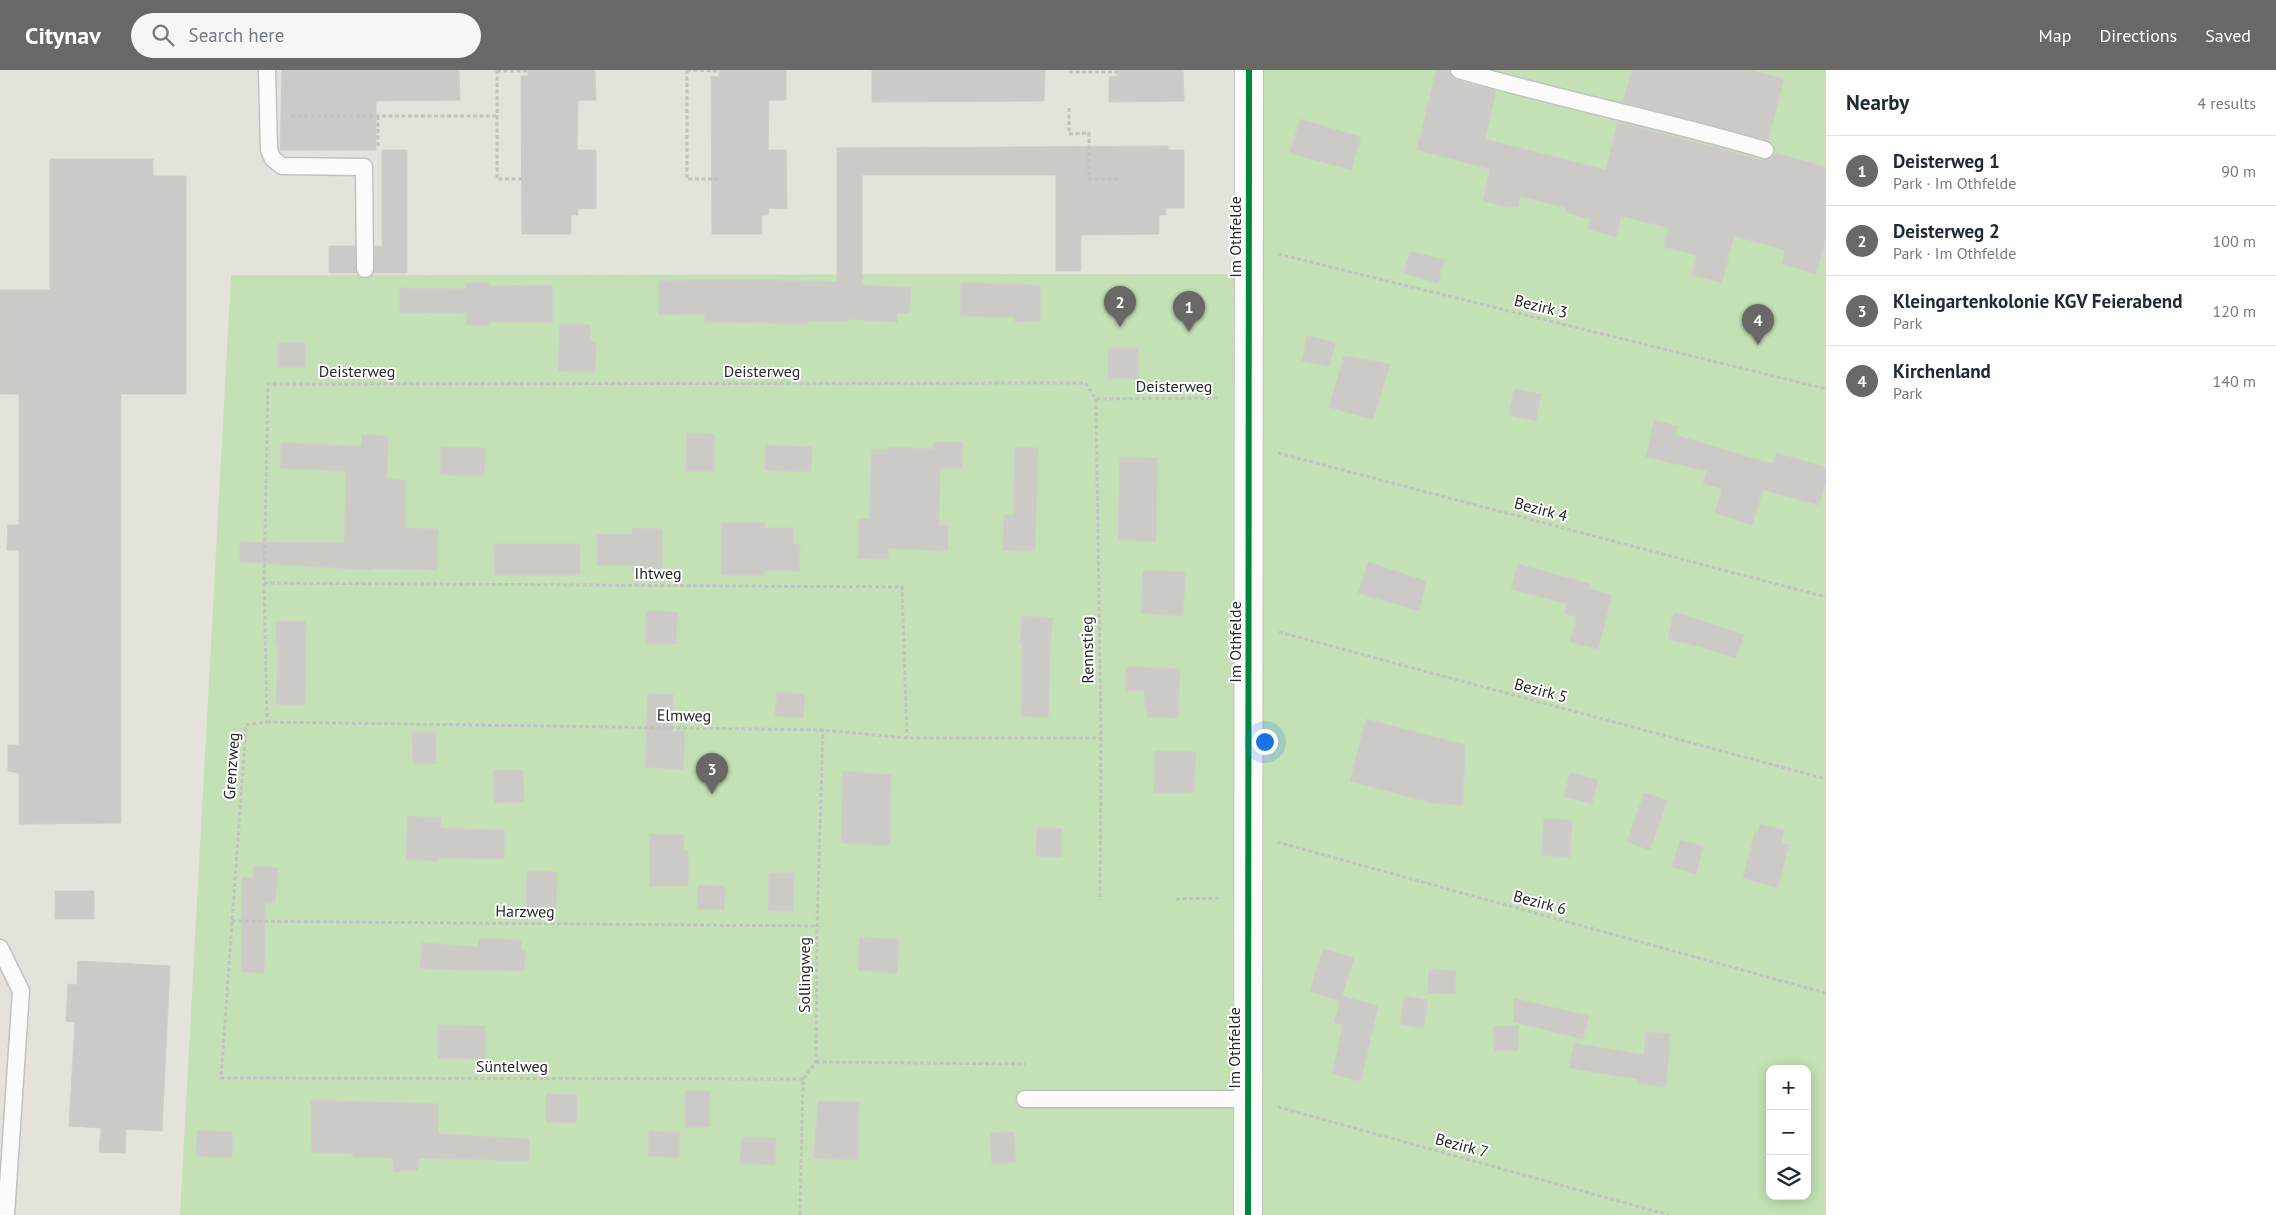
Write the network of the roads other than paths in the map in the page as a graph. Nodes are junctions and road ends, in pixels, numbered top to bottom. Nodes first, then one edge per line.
1 (267, 70) edge
2 (1249, 70) edge
3 (1460, 70) edge
4 (1765, 150) dead end
5 (364, 269) dead end
6 (0, 948) edge
7 (1025, 1099) dead end
8 (1248, 1099) junction
9 (6, 1215) edge
10 (1248, 1215) edge

1 - 5 lane
2 - 8 street, Im Othfelde
3 - 4 lane
6 - 9 lane
7 - 8 lane
8 - 10 street, Im Othfelde

